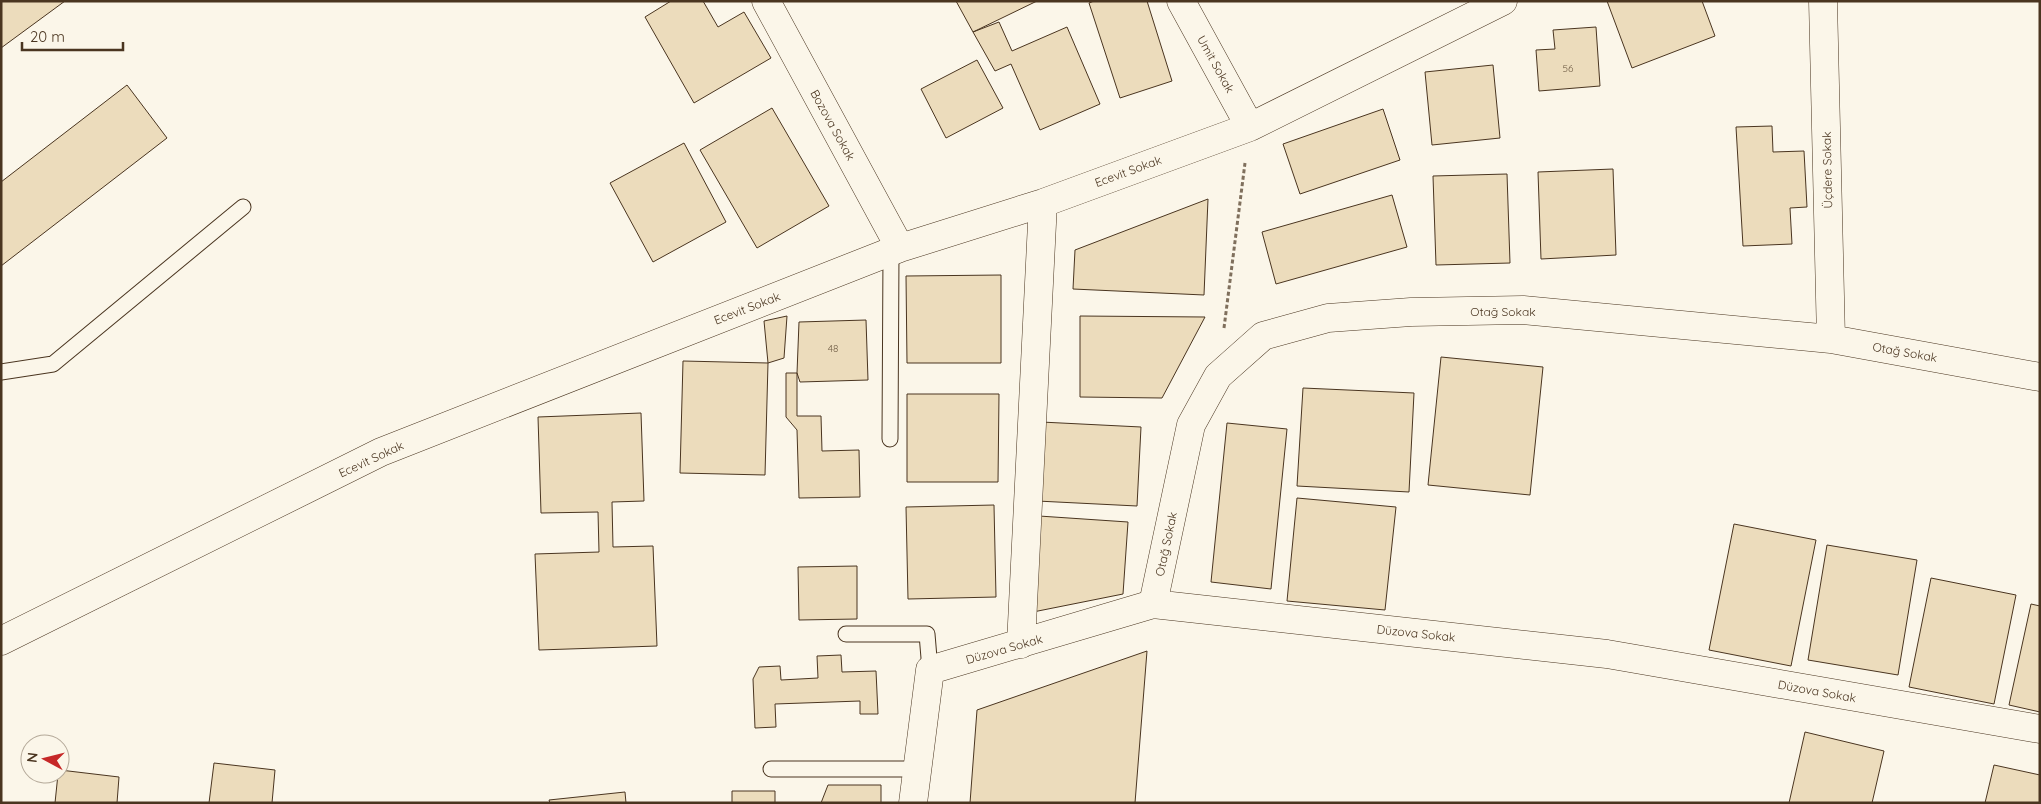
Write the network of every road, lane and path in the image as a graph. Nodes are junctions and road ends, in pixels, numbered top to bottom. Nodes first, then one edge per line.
1 (766, 1) edge
2 (1181, 1) edge
3 (1503, 1) edge
4 (1824, 1) edge
5 (1250, 127) junction
6 (1043, 203) junction
7 (243, 207) dead end
8 (896, 250) junction
9 (1830, 339) junction
10 (1, 372) edge
11 (1218, 376) junction
12 (2040, 377) edge
13 (890, 439) dead end
14 (1153, 604) junction
15 (846, 634) dead end
16 (1, 641) edge
17 (1021, 644) junction
18 (930, 670) junction
19 (2040, 729) edge
20 (771, 769) dead end
21 (918, 769) junction
22 (913, 803) edge

1 - 8 street, Bozova Sokak
2 - 5 street, Umit Sokak
3 - 5 street, Ecevit Sokak
4 - 9 street, Üçdere Sokak
5 - 6 street, Ecevit Sokak
5 - 11 path
6 - 8 street, Ecevit Sokak
6 - 17 street
7 - 10 lane
8 - 13 lane
8 - 16 street, Ecevit Sokak
9 - 11 street, Otağ Sokak
9 - 12 street, Otağ Sokak
11 - 14 street, Otağ Sokak
14 - 17 street, Düzova Sokak
14 - 19 street, Düzova Sokak
15 - 18 lane
17 - 18 street, Düzova Sokak
18 - 21 street
20 - 21 lane
21 - 22 street

